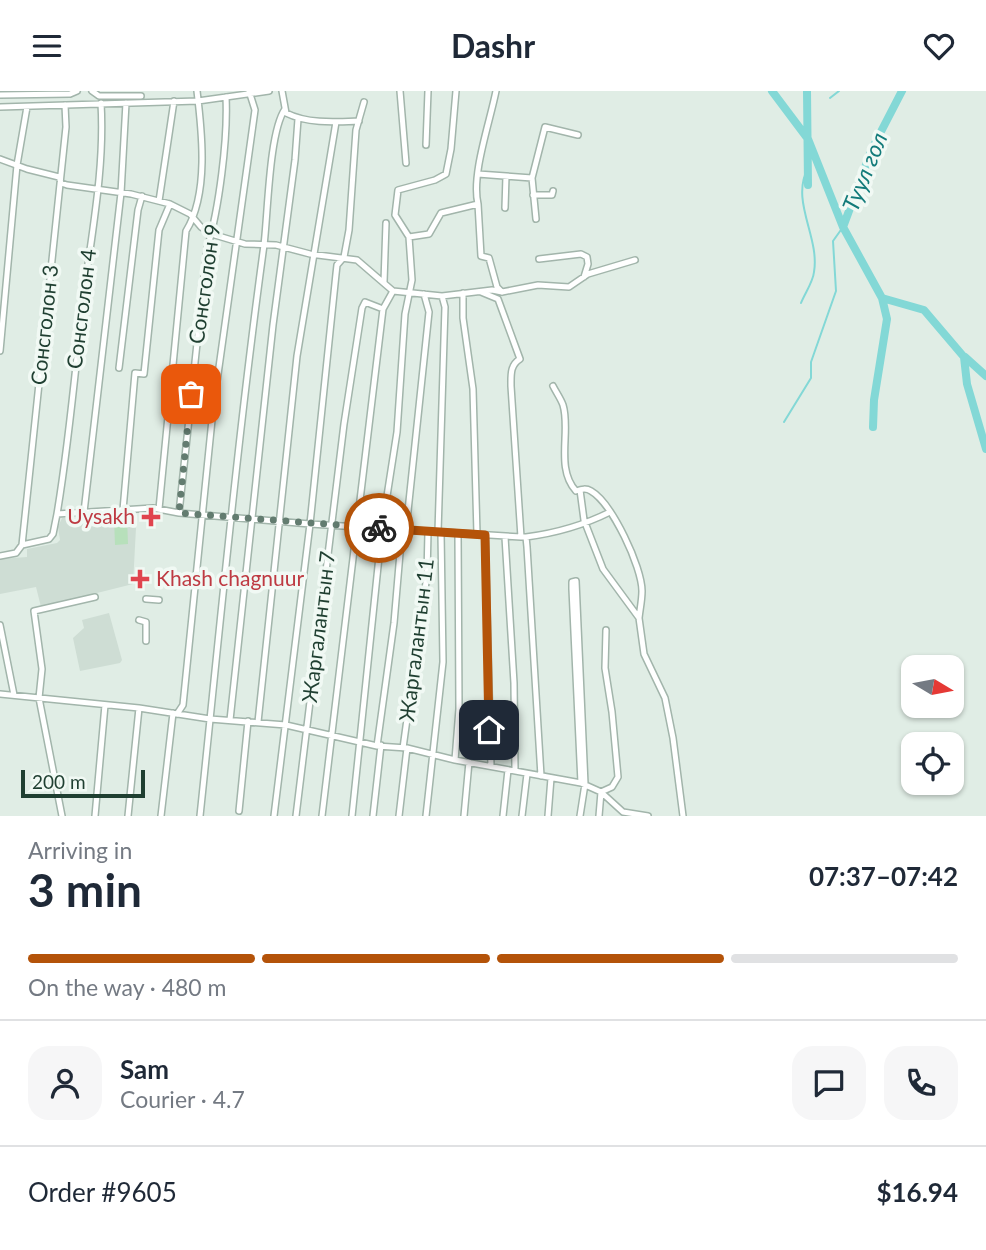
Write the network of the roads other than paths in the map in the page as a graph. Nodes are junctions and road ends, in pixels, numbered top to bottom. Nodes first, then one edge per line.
1 (77, 91) edge
2 (92, 91) edge
3 (197, 91) edge
4 (269, 91) edge
5 (282, 91) edge
6 (400, 91) edge
7 (428, 91) edge
8 (456, 91) edge
9 (496, 91) edge
10 (249, 92) edge
11 (0, 95) edge
12 (141, 96) edge
13 (226, 97) junction
14 (174, 101) junction
15 (198, 101) junction
16 (364, 102) dead end
17 (101, 103) junction
18 (126, 103) junction
19 (65, 106) junction
20 (0, 107) edge
21 (27, 107) junction
22 (285, 109) junction
23 (298, 119) junction
24 (359, 121) junction
25 (336, 122) junction
26 (578, 135) dead end
27 (426, 145) dead end
28 (0, 159) edge
29 (406, 163) dead end
30 (17, 165) junction
31 (478, 174) junction
32 (506, 176) junction
33 (60, 177) junction
34 (532, 178) junction
35 (97, 188) junction
36 (553, 191) dead end
37 (121, 193) junction
38 (533, 195) junction
39 (142, 197) junction
40 (159, 201) junction
41 (170, 204) junction
42 (478, 204) junction
43 (505, 208) dead end
44 (536, 219) dead end
45 (193, 220) junction
46 (386, 223) dead end
47 (212, 233) junction
48 (409, 237) junction
49 (237, 241) junction
50 (264, 244) junction
51 (283, 247) junction
52 (314, 254) junction
53 (344, 257) junction
54 (539, 259) dead end
55 (635, 260) dead end
56 (584, 277) junction
57 (384, 282) junction
58 (393, 291) junction
59 (481, 292) junction
60 (502, 292) junction
61 (410, 293) junction
62 (463, 293) junction
63 (424, 294) junction
64 (442, 296) junction
65 (383, 309) junction
66 (0, 351) edge
67 (119, 368) dead end
68 (553, 386) dead end
69 (580, 490) junction
70 (159, 509) junction
71 (123, 510) junction
72 (84, 512) junction
73 (610, 512) junction
74 (179, 513) junction
75 (57, 514) junction
76 (202, 514) junction
77 (232, 517) junction
78 (252, 519) junction
79 (279, 520) junction
80 (310, 524) junction
81 (586, 524) junction
82 (331, 525) junction
83 (356, 525) junction
84 (382, 528) junction
85 (404, 530) junction
86 (429, 532) junction
87 (439, 532) junction
88 (458, 534) junction
89 (477, 534) junction
90 (485, 535) junction
91 (505, 537) junction
92 (524, 537) junction
93 (22, 545) junction
94 (0, 556) edge
95 (95, 597) dead end
96 (146, 599) dead end
97 (159, 600) dead end
98 (639, 618) junction
99 (139, 619) dead end
100 (0, 625) edge
101 (606, 630) dead end
102 (146, 641) dead end
103 (578, 680) junction
104 (0, 694) edge
105 (14, 695) junction
106 (39, 698) junction
107 (105, 705) junction
108 (139, 708) junction
109 (175, 713) junction
110 (210, 719) junction
111 (230, 720) junction
112 (248, 721) junction
113 (258, 722) junction
114 (286, 725) junction
115 (307, 729) junction
116 (332, 735) junction
117 (358, 741) junction
118 (379, 745) junction
119 (405, 748) junction
120 (433, 755) junction
121 (455, 760) junction
122 (469, 762) junction
123 (491, 766) junction
124 (511, 770) junction
125 (527, 773) junction
126 (541, 776) junction
127 (551, 778) junction
128 (583, 784) junction
129 (601, 792) junction
130 (239, 811) dead end
131 (622, 814) edge
132 (62, 816) edge
133 (95, 816) edge
134 (128, 816) edge
135 (161, 816) edge
136 (200, 816) edge
137 (274, 816) edge
138 (296, 816) edge
139 (322, 816) edge
140 (352, 816) edge
141 (373, 816) edge
142 (399, 816) edge
143 (426, 816) edge
144 (464, 816) edge
145 (503, 816) edge
146 (522, 816) edge
147 (548, 816) edge
148 (580, 816) edge
149 (598, 816) edge
150 (648, 816) edge
151 (683, 816) edge

1 - 11 street
2 - 12 street
3 - 15 street
4 - 10 street
5 - 22 street
6 - 29 street
7 - 27 street
8 - 48 street
9 - 31 street
10 - 13 street
10 - 49 street
12 - 14 street
12 - 18 street
13 - 15 street
13 - 47 street, Сонсголон 9
14 - 15 street
14 - 40 street
15 - 45 street
16 - 24 street
17 - 18 street
17 - 19 street
17 - 35 street, Сонсголон 4
18 - 37 street
19 - 21 street
19 - 33 street, Сонсголон 3
20 - 21 street
21 - 30 street
22 - 23 street
22 - 50 street
23 - 25 street
23 - 51 street
24 - 25 street
24 - 53 street
25 - 52 street
26 - 34 street
28 - 30 street
30 - 33 street
30 - 66 street
31 - 32 street
31 - 42 street
32 - 34 street
32 - 43 street
33 - 35 street
33 - 93 street, Сонсголон 3
34 - 38 street
35 - 37 street
35 - 75 street, Сонсголон 4
36 - 38 street
37 - 39 street
37 - 72 street
38 - 44 street
39 - 40 street
39 - 67 street
40 - 41 street
41 - 45 street
41 - 71 street
42 - 48 street
42 - 60 street
45 - 47 street
45 - 70 street
46 - 57 street
47 - 49 street
47 - 74 street, Сонсголон 9
48 - 61 street
49 - 50 street
49 - 76 street
50 - 51 street
50 - 77 street
51 - 52 street
51 - 78 street
52 - 53 street
52 - 79 street
53 - 57 street
53 - 80 street
54 - 56 street
55 - 56 street
56 - 60 street
57 - 58 street
58 - 61 street
58 - 65 street
59 - 60 street
59 - 62 street
59 - 92 street
61 - 63 street
61 - 84 street
62 - 64 street
62 - 89 street
63 - 64 street
63 - 85 street
64 - 87 street
65 - 82 street, Жаргалантын 7
65 - 83 street
68 - 69 street
69 - 73 street
69 - 81 street
70 - 71 street
70 - 74 street
71 - 72 street
72 - 75 street
73 - 81 street
73 - 98 street
74 - 76 street
75 - 93 street
76 - 77 street
76 - 109 street
77 - 78 street
77 - 110 street
78 - 79 street
78 - 111 street
79 - 80 street
79 - 113 street
80 - 82 street
80 - 114 street
81 - 92 street
81 - 98 street
82 - 83 street
82 - 115 street, Жаргалантын 7
83 - 84 street
83 - 116 street
84 - 85 street
84 - 117 street
85 - 86 street
85 - 118 street
86 - 87 street
86 - 119 street, Жаргалантын 11
87 - 88 street
87 - 120 street
88 - 89 street
88 - 121 street
89 - 90 street
90 - 91 street
90 - 123 street
91 - 92 street
91 - 124 street
92 - 126 street
93 - 94 street
95 - 106 street
96 - 97 street
98 - 151 street
99 - 102 street
100 - 105 street
101 - 129 street
103 - 103 street
103 - 128 street
104 - 105 street
105 - 106 street
106 - 107 street
106 - 132 street
107 - 108 street
107 - 133 street
108 - 109 street
108 - 134 street
109 - 110 street
109 - 135 street
110 - 111 street
110 - 136 street
111 - 112 street
112 - 113 street
112 - 130 street
113 - 114 street
114 - 115 street
114 - 137 street
115 - 116 street
115 - 138 street, Жаргалантын 7
116 - 117 street
116 - 139 street
117 - 118 street
117 - 140 street
118 - 119 street
118 - 141 street
119 - 120 street
119 - 142 street, Жаргалантын 11
120 - 121 street
120 - 143 street
121 - 122 street
122 - 123 street
122 - 144 street
123 - 124 street
124 - 125 street
124 - 145 street
125 - 126 street
125 - 146 street
126 - 127 street
127 - 128 street
127 - 147 street
128 - 129 street
128 - 148 street
129 - 131 street
129 - 149 street
131 - 150 street

